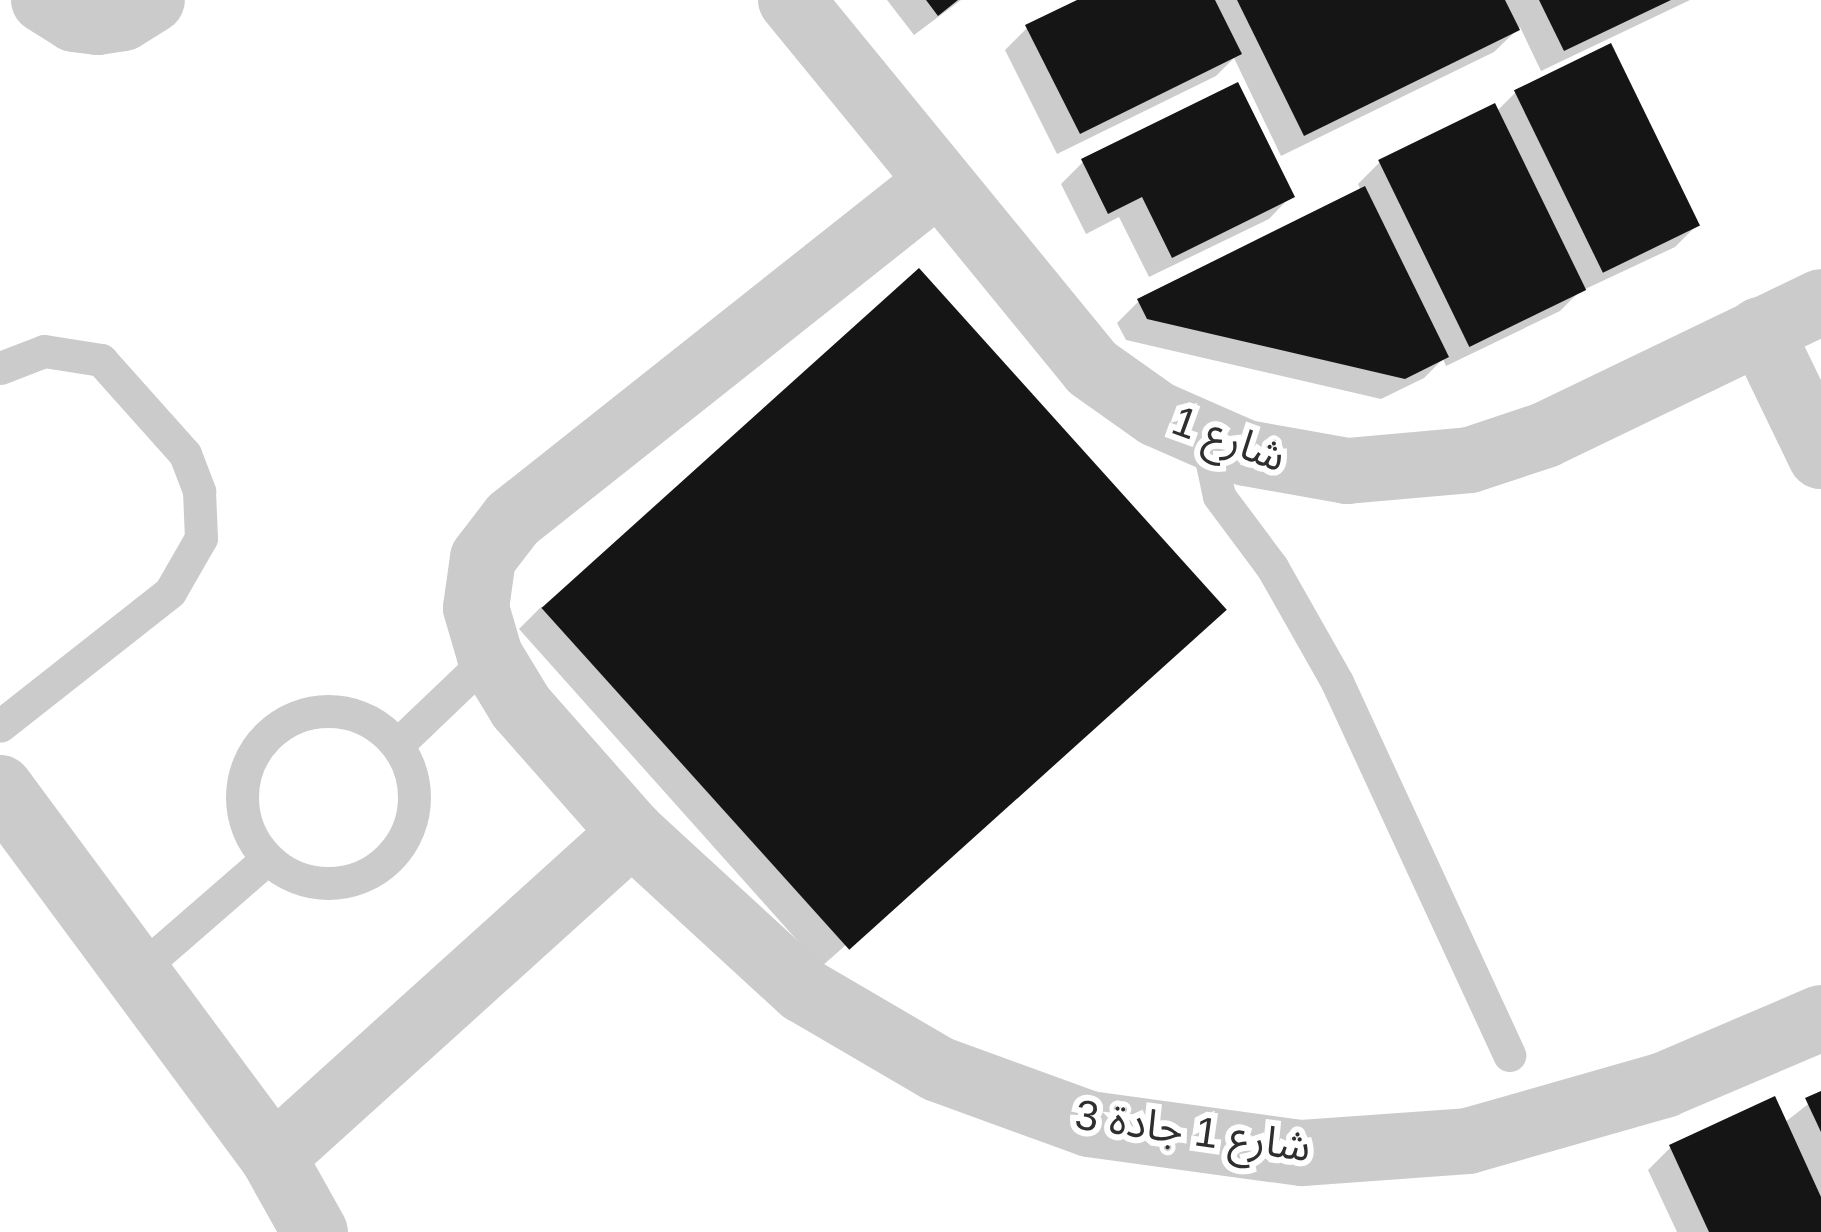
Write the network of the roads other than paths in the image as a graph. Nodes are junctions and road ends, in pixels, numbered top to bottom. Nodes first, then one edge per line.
1 (44, 0) edge
2 (152, 0) edge
3 (790, 0) edge
4 (937, 183) junction
5 (1821, 302) edge
6 (1760, 330) junction
7 (0, 368) edge
8 (1207, 440) junction
9 (1821, 457) edge
10 (490, 656) junction
11 (0, 726) edge
12 (397, 745) junction
13 (0, 788) edge
14 (632, 832) junction
15 (267, 859) junction
16 (138, 971) junction
17 (1821, 1018) edge
18 (1509, 1054) dead end
19 (273, 1157) junction
20 (316, 1232) edge

1 - 2 street
3 - 4 street, شارع 1
4 - 8 street, شارع 1
4 - 10 street, شارع 1 جادة 3
5 - 6 street, شارع 1
6 - 8 street, شارع 1
6 - 9 street
7 - 11 lane
8 - 18 lane
10 - 12 lane
10 - 14 street, شارع 1 جادة 3
12 - 15 lane
12 - 15 lane
13 - 16 street
14 - 17 street, شارع 1 جادة 3
14 - 19 street
15 - 16 lane
16 - 19 street
19 - 20 street

